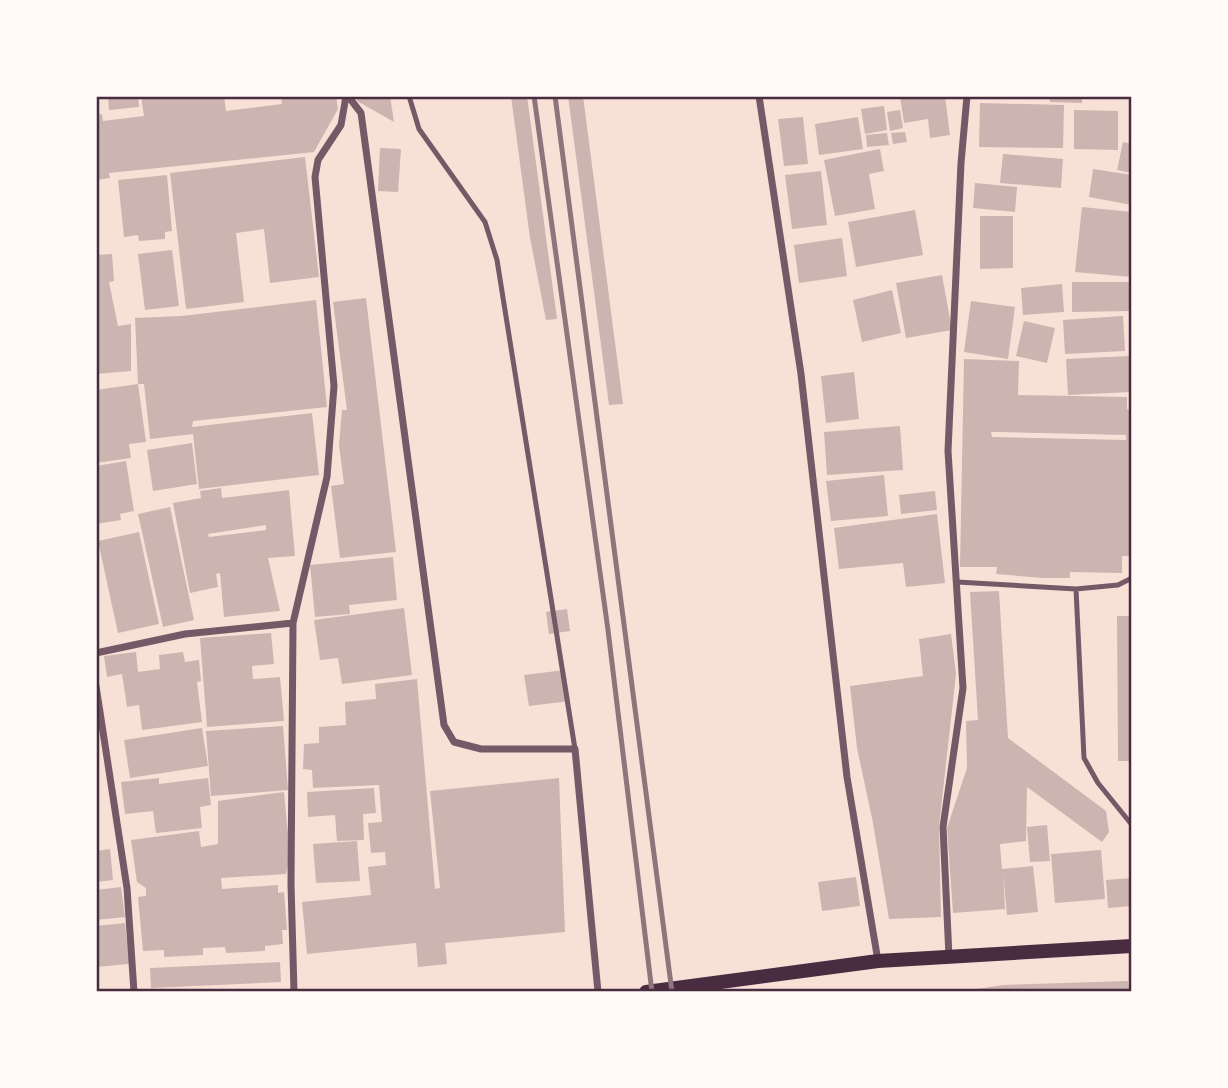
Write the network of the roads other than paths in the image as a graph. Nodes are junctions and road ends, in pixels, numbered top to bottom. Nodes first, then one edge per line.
1 (347, 96) edge
2 (409, 96) edge
3 (759, 96) edge
4 (967, 96) edge
5 (1132, 578) edge
6 (957, 582) junction
7 (1076, 589) junction
8 (293, 623) junction
9 (96, 653) edge
10 (96, 686) edge
11 (575, 749) junction
12 (1132, 825) edge
13 (1132, 946) edge
14 (949, 957) junction
15 (878, 961) junction
16 (134, 992) edge
17 (294, 992) edge
18 (598, 992) edge
19 (646, 992) edge

1 - 8 street
1 - 11 street
2 - 11 lane
3 - 15 street
4 - 6 street
5 - 7 lane
6 - 7 lane
6 - 14 street
7 - 12 lane
8 - 9 street
8 - 17 street
10 - 16 street
11 - 18 street
13 - 14 main road
14 - 15 main road
15 - 19 main road

